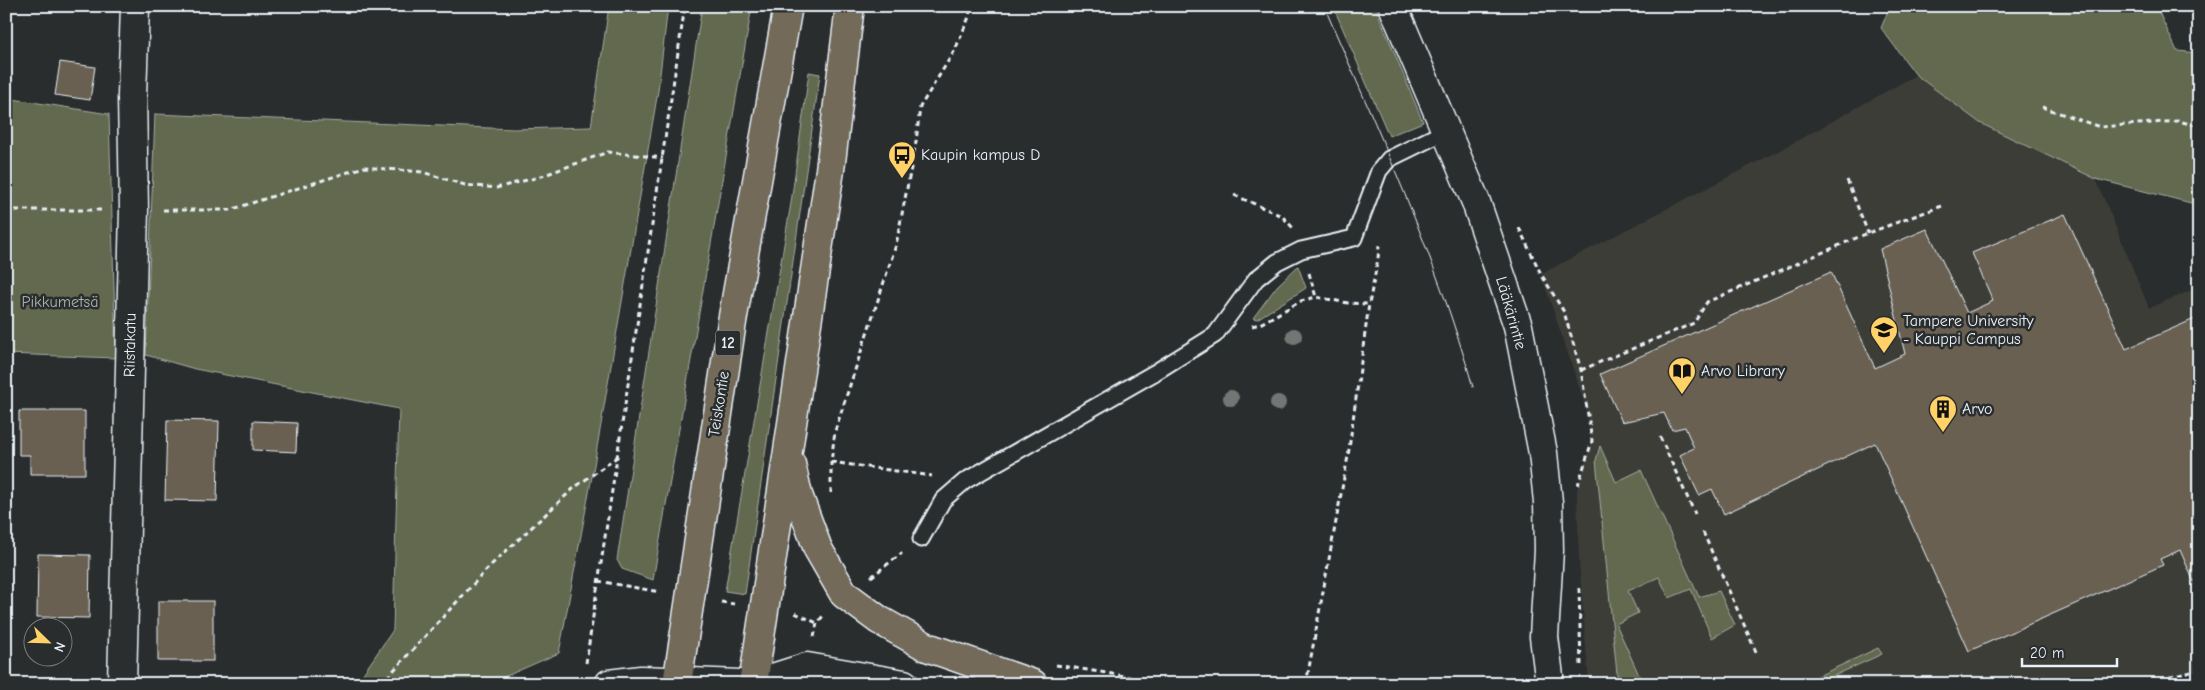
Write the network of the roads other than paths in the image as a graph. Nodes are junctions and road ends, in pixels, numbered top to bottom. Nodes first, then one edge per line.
1 (135, 6) edge
2 (788, 6) edge
3 (850, 6) edge
4 (1393, 6) edge
5 (1446, 131) junction
6 (787, 450) junction
7 (920, 539) road end
8 (1544, 637) junction
9 (677, 683) edge
10 (122, 684) edge
11 (609, 684) edge
12 (740, 684) edge
13 (754, 684) edge
14 (904, 684) edge
15 (1033, 684) edge
16 (1531, 684) edge
17 (1550, 684) edge

1 - 10 street, Riistakatu
2 - 9 highway, Teiskontie / 12
3 - 6 highway
4 - 5 street, Lääkärintie
5 - 7 lane
5 - 8 street, Lääkärintie
6 - 13 highway
6 - 15 highway
8 - 16 street, Lääkärintie
8 - 17 street, Lääkärintie
9 - 11 street
9 - 12 street
13 - 14 street

